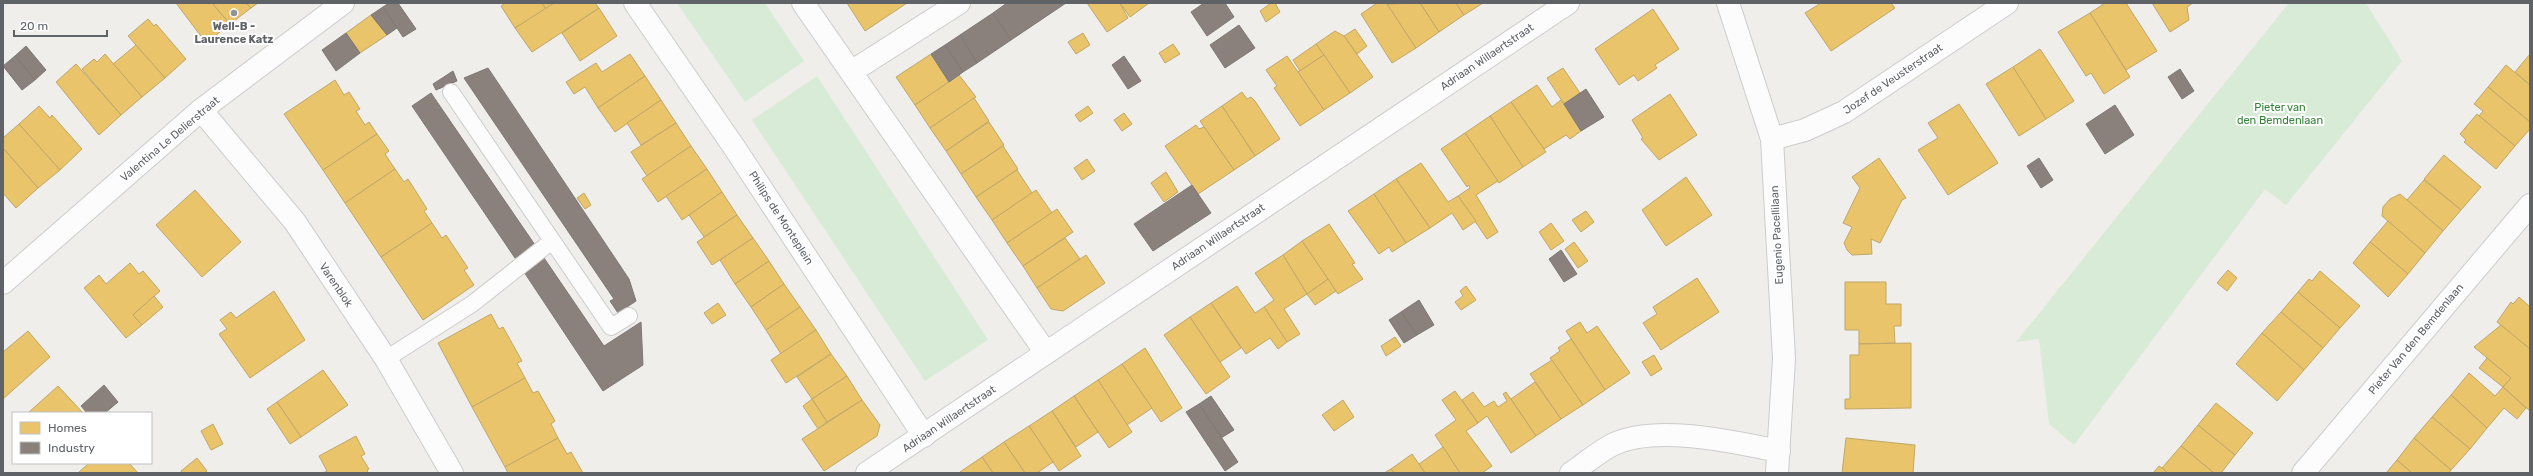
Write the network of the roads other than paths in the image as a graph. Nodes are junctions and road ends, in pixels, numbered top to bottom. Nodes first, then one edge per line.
1 (343, 3) edge
2 (635, 3) edge
3 (803, 3) edge
4 (959, 3) edge
5 (1568, 3) edge
6 (1728, 3) edge
7 (2007, 3) edge
8 (851, 72) junction
9 (451, 92) dead end
10 (201, 110) junction
11 (1772, 139) junction
12 (2530, 205) edge
13 (552, 241) junction
14 (3, 283) edge
15 (628, 316) dead end
16 (1046, 354) junction
17 (386, 359) junction
18 (924, 436) junction
19 (1779, 451) junction
20 (452, 473) edge
21 (868, 473) edge
22 (1571, 473) edge
23 (1777, 473) edge
24 (2303, 473) edge

1 - 10 street, Valentina Le Delierstraat
2 - 18 street, Philips de Monteplein
3 - 8 street
4 - 8 street
5 - 16 street, Adriaan Willaertstraat
6 - 11 street, Eugenio Pacellilaan
7 - 11 street, Jozef de Veusterstraat
8 - 16 street
9 - 13 lane
10 - 14 street, Valentina Le Delierstraat
10 - 17 street, Varenblok
11 - 19 street, Eugenio Pacellilaan
12 - 24 street, Pieter Van den Bemdenlaan
13 - 15 lane
13 - 17 lane
16 - 18 street, Adriaan Willaertstraat
17 - 20 street, Varenblok
18 - 21 street, Adriaan Willaertstraat
19 - 22 street
19 - 23 street, Eugenio Pacellilaan

